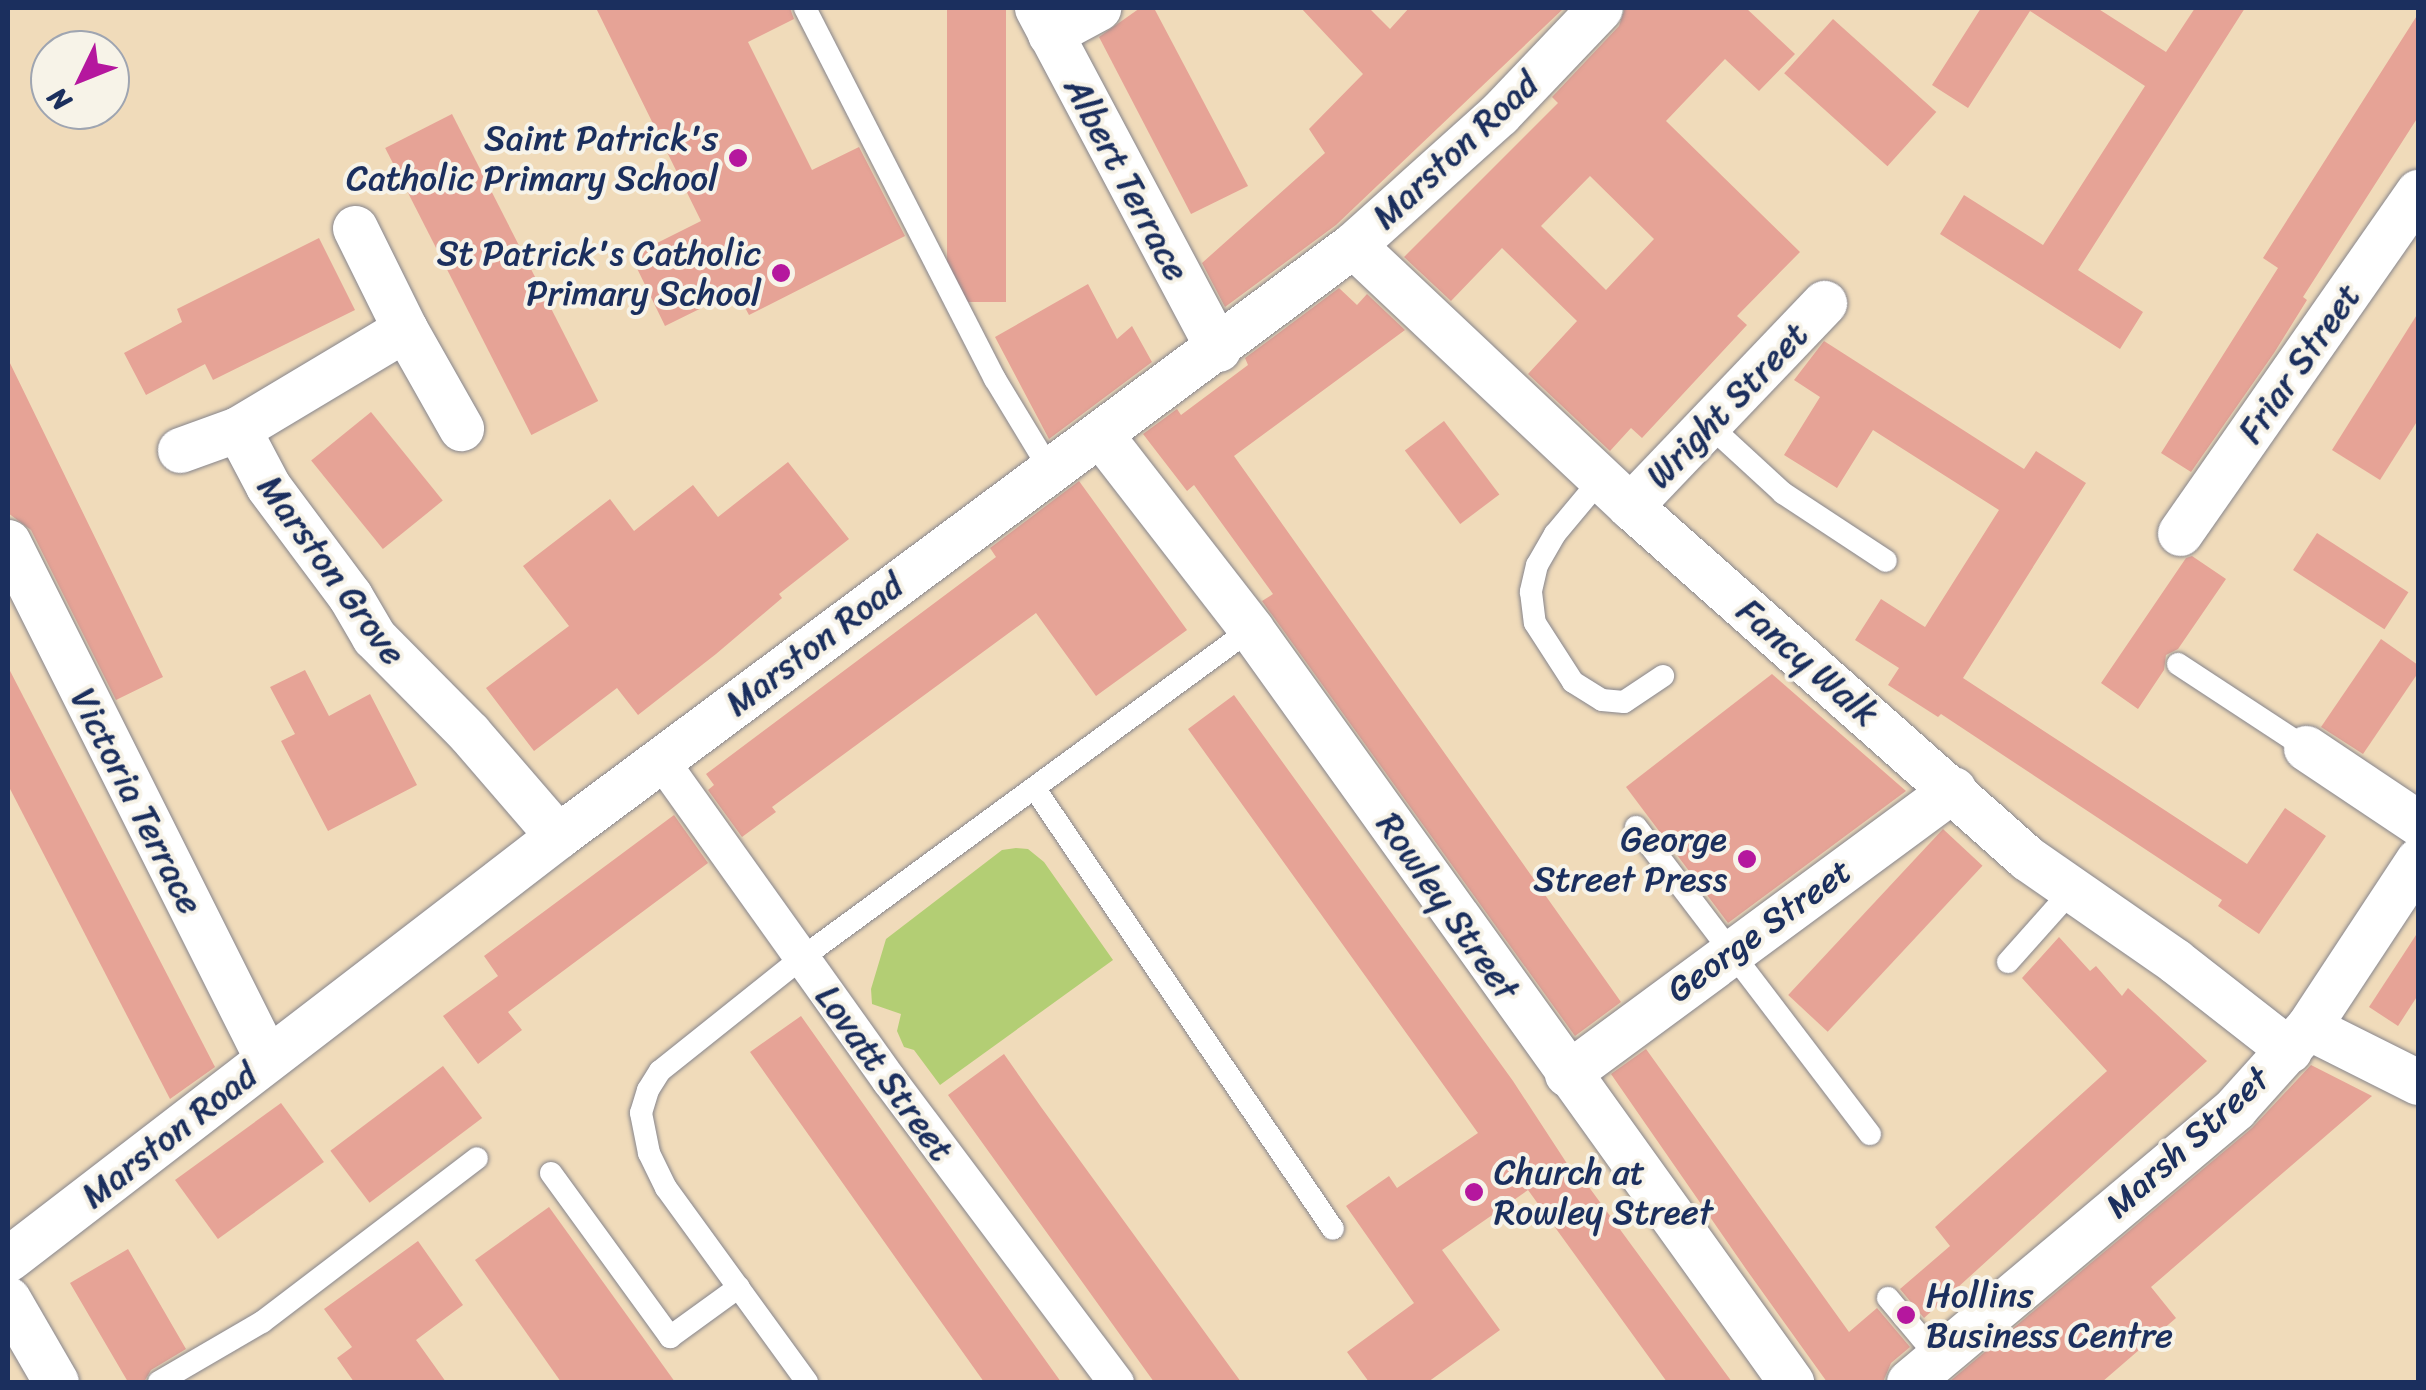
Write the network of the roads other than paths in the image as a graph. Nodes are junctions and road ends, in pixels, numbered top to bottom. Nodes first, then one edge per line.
1 (805, 8) edge
2 (1098, 8) edge
3 (1600, 8) edge
4 (1043, 21) edge
5 (2418, 192) edge
6 (356, 228) dead end
7 (1353, 245) junction
8 (1824, 303) dead end
9 (404, 328) junction
10 (1218, 349) junction
11 (1708, 424) junction
12 (461, 428) dead end
13 (238, 429) junction
14 (1100, 434) junction
15 (180, 450) dead end
16 (1049, 468) junction
17 (1616, 493) junction
18 (2180, 533) dead end
19 (8, 542) edge
20 (1886, 561) dead end
21 (1251, 629) junction
22 (2178, 664) dead end
23 (1663, 676) dead end
24 (2306, 748) joint
25 (660, 759) junction
26 (1953, 789) junction
27 (1035, 790) junction
28 (2418, 823) edge
29 (1636, 827) dead end
30 (558, 836) junction
31 (2418, 860) edge
32 (2072, 889) junction
33 (1729, 950) junction
34 (803, 957) junction
35 (2008, 962) dead end
36 (2298, 1038) junction
37 (267, 1059) junction
38 (1567, 1074) junction
39 (2418, 1082) edge
40 (1870, 1134) dead end
41 (477, 1158) dead end
42 (551, 1173) dead end
43 (1333, 1228) dead end
44 (8, 1259) edge
45 (738, 1287) junction
46 (1888, 1298) dead end
47 (8, 1299) edge
48 (1924, 1371) edge
49 (56, 1382) edge
50 (159, 1382) edge
51 (807, 1382) edge
52 (1116, 1382) edge
53 (1790, 1382) edge

1 - 16 lane
2 - 4 street
3 - 7 street, Marston Road
4 - 10 street, Albert Terrace
5 - 18 street, Friar Street
6 - 9 street
7 - 10 street, Marston Road
7 - 17 street, Fancy Walk
8 - 11 street, Wright Street
9 - 12 street
9 - 13 street
10 - 14 street, Marston Road
11 - 17 street, Wright Street
11 - 20 lane
13 - 15 street
13 - 30 street, Marston Grove
14 - 16 street, Marston Road
14 - 21 street, Rowley Street
16 - 25 street, Marston Road
17 - 23 lane
17 - 26 street, Fancy Walk
19 - 37 street, Victoria Terrace
21 - 27 lane
21 - 38 street, Rowley Street
22 - 24 lane
24 - 28 street
25 - 30 street, Marston Road
25 - 34 street, Lovatt Street
26 - 32 street, Fancy Walk
26 - 33 street, George Street
27 - 34 lane
27 - 43 lane
29 - 33 lane
30 - 37 street, Marston Road
31 - 36 street, Marsh Street
32 - 35 lane
32 - 36 street, Fancy Walk
33 - 38 street, George Street
33 - 40 lane
34 - 45 lane
34 - 52 street, Lovatt Street
36 - 39 street, Fancy Walk
36 - 48 street, Marsh Street
37 - 44 street, Marston Road
38 - 53 street, Rowley Street
41 - 50 lane
42 - 45 lane
45 - 51 lane
46 - 48 lane
47 - 49 street

